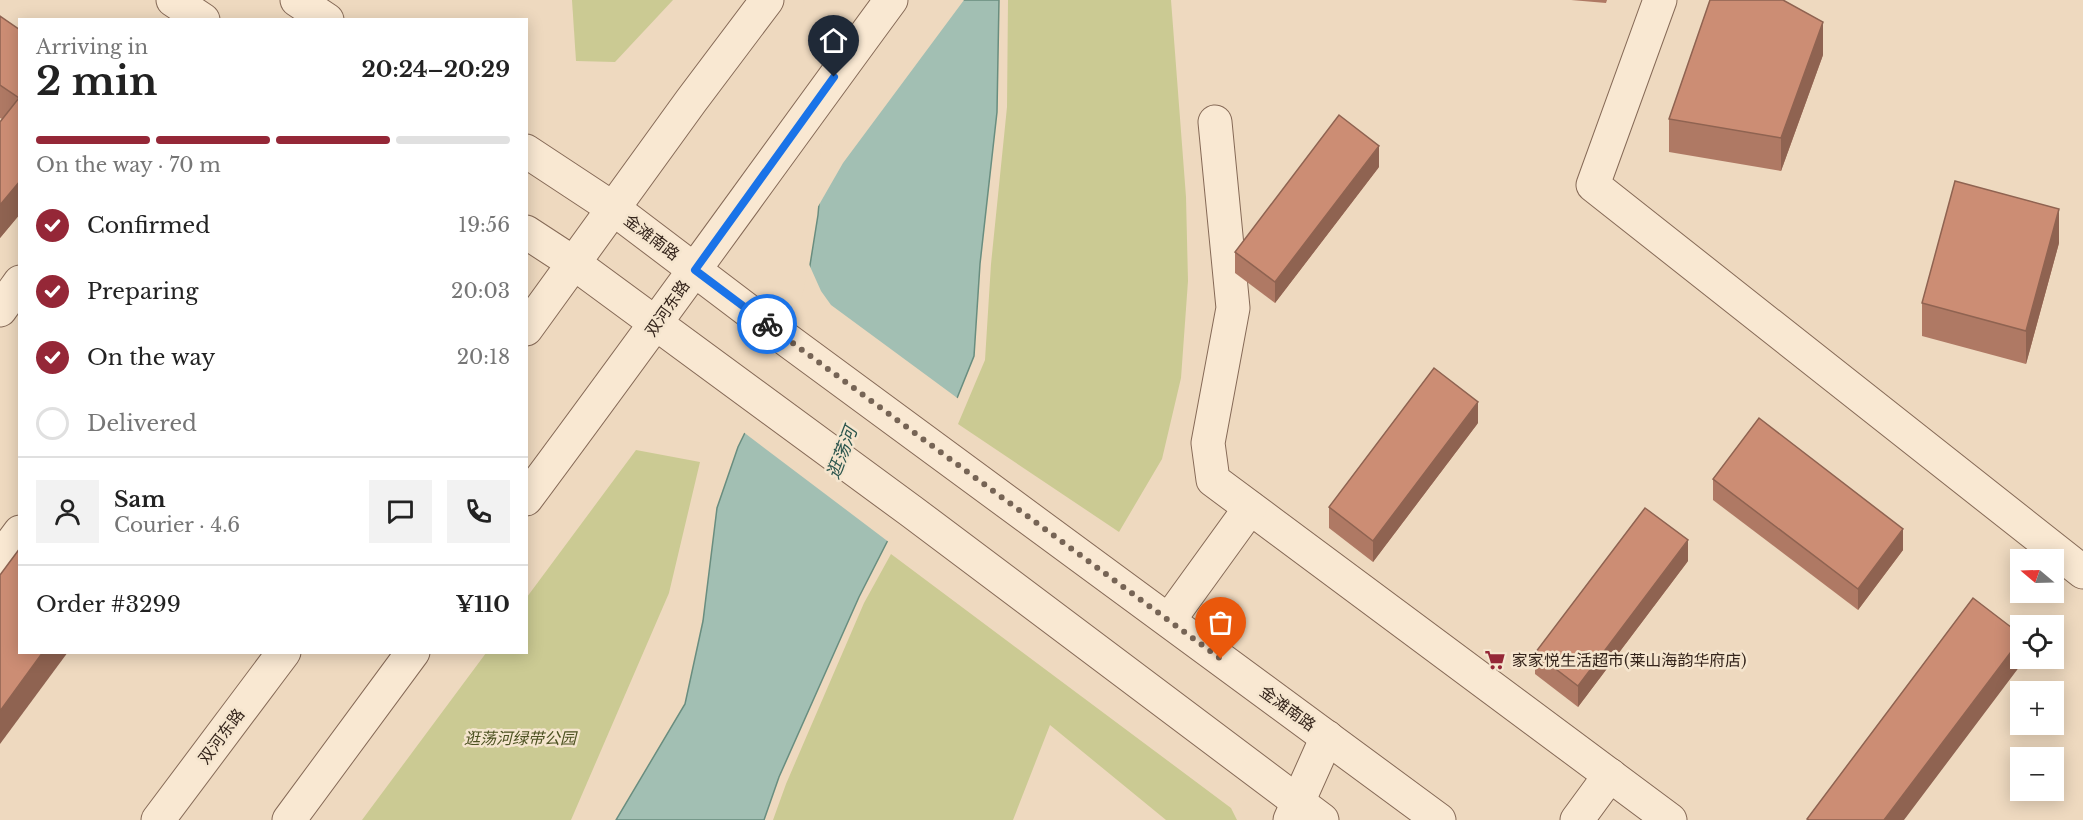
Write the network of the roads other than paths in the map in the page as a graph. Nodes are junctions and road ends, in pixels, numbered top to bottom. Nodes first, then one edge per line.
1 (173, 0) edge
2 (297, 0) edge
3 (767, 0) edge
4 (891, 0) edge
5 (1660, 0) edge
6 (200, 18) edge
7 (324, 18) edge
8 (1215, 122) dead end
9 (528, 152) edge
10 (614, 209) junction
11 (528, 233) edge
12 (575, 264) junction
13 (695, 270) junction
14 (18, 285) edge
15 (0, 310) edge
16 (656, 324) junction
17 (528, 326) edge
18 (528, 496) edge
19 (1250, 508) junction
20 (18, 535) edge
21 (0, 558) edge
22 (2083, 572) edge
23 (1168, 620) junction
24 (282, 654) edge
25 (412, 654) edge
26 (1327, 737) junction
27 (1610, 775) junction
28 (1303, 814) edge
29 (1659, 817) edge
30 (158, 820) edge
31 (289, 820) edge
32 (1439, 820) edge
33 (1577, 820) edge

1 - 6 street
2 - 7 street
3 - 10 street
4 - 13 street, 双河东路
5 - 22 street
8 - 19 street
9 - 10 street, 金滩南路
10 - 12 street
10 - 13 street, 金滩南路
11 - 12 street
12 - 16 street
12 - 17 street
13 - 16 street, 双河东路
13 - 23 street, 金滩南路
14 - 15 street
16 - 18 street, 双河东路
16 - 28 street
19 - 23 street
19 - 27 street
20 - 21 street
23 - 26 street, 金滩南路
24 - 30 street, 双河东路
25 - 31 street
26 - 28 street
26 - 32 street, 金滩南路
27 - 29 street
27 - 33 street

